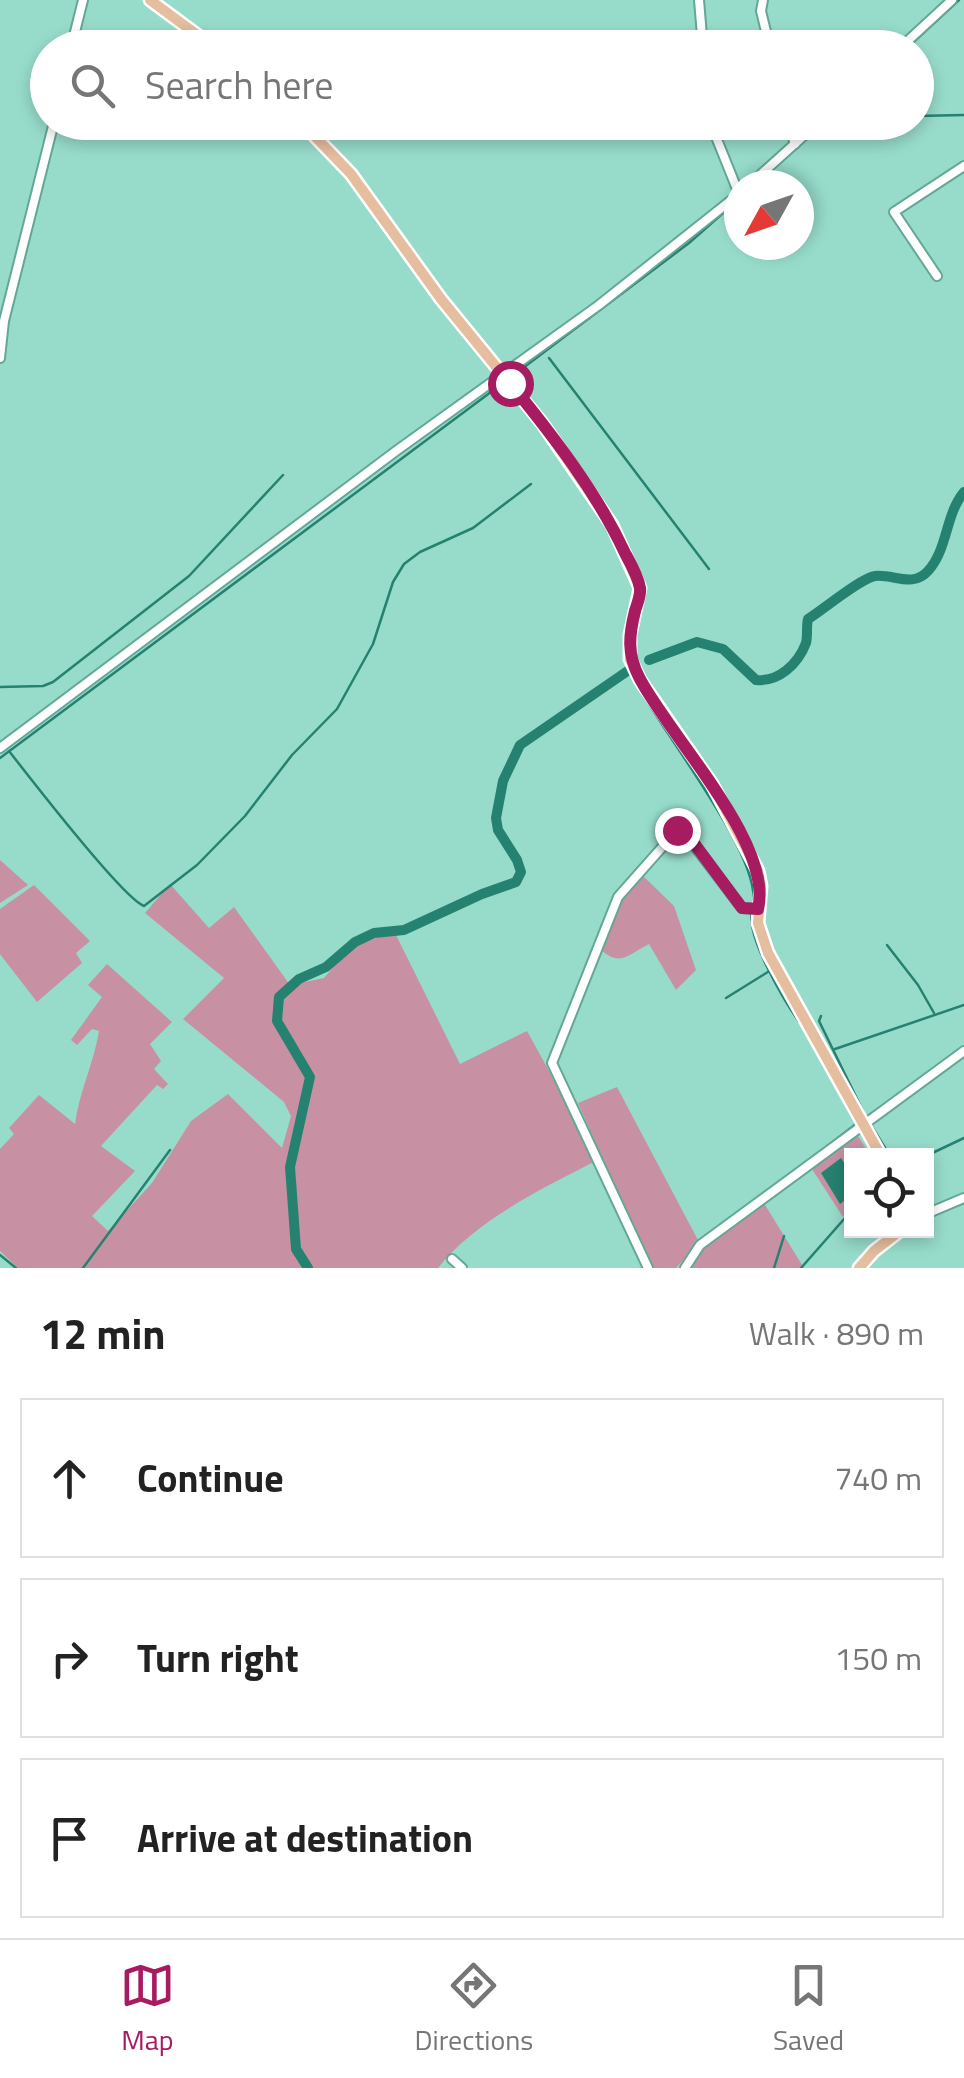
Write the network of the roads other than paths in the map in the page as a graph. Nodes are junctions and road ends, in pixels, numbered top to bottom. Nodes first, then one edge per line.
1 (82, 0) edge
2 (150, 0) edge
3 (698, 0) edge
4 (763, 0) edge
5 (952, 0) edge
6 (76, 30) edge
7 (191, 30) edge
8 (700, 30) edge
9 (766, 30) edge
10 (920, 30) edge
11 (50, 140) edge
12 (318, 140) edge
13 (717, 140) edge
14 (793, 140) edge
15 (799, 140) edge
16 (794, 144) junction
17 (964, 166) edge
18 (729, 170) edge
19 (766, 170) edge
20 (724, 206) edge
21 (937, 276) dead end
22 (0, 358) edge
23 (502, 375) junction
24 (0, 748) edge
25 (758, 909) junction
26 (964, 1051) edge
27 (864, 1126) junction
28 (877, 1148) edge
29 (964, 1198) edge
30 (934, 1211) edge
31 (891, 1238) edge
32 (452, 1260) dead end
33 (462, 1268) edge
34 (648, 1268) edge
35 (685, 1268) edge
36 (859, 1268) edge

1 - 6 street
2 - 7 main road
3 - 8 street
4 - 9 street
5 - 10 street
11 - 22 street
12 - 23 main road
13 - 18 street
14 - 16 street
15 - 16 street
16 - 19 street
17 - 21 street
20 - 23 street
23 - 24 street
23 - 25 main road
25 - 27 main road
25 - 34 street
26 - 27 street
27 - 28 main road
27 - 35 street
29 - 30 street
31 - 36 main road
32 - 33 street

